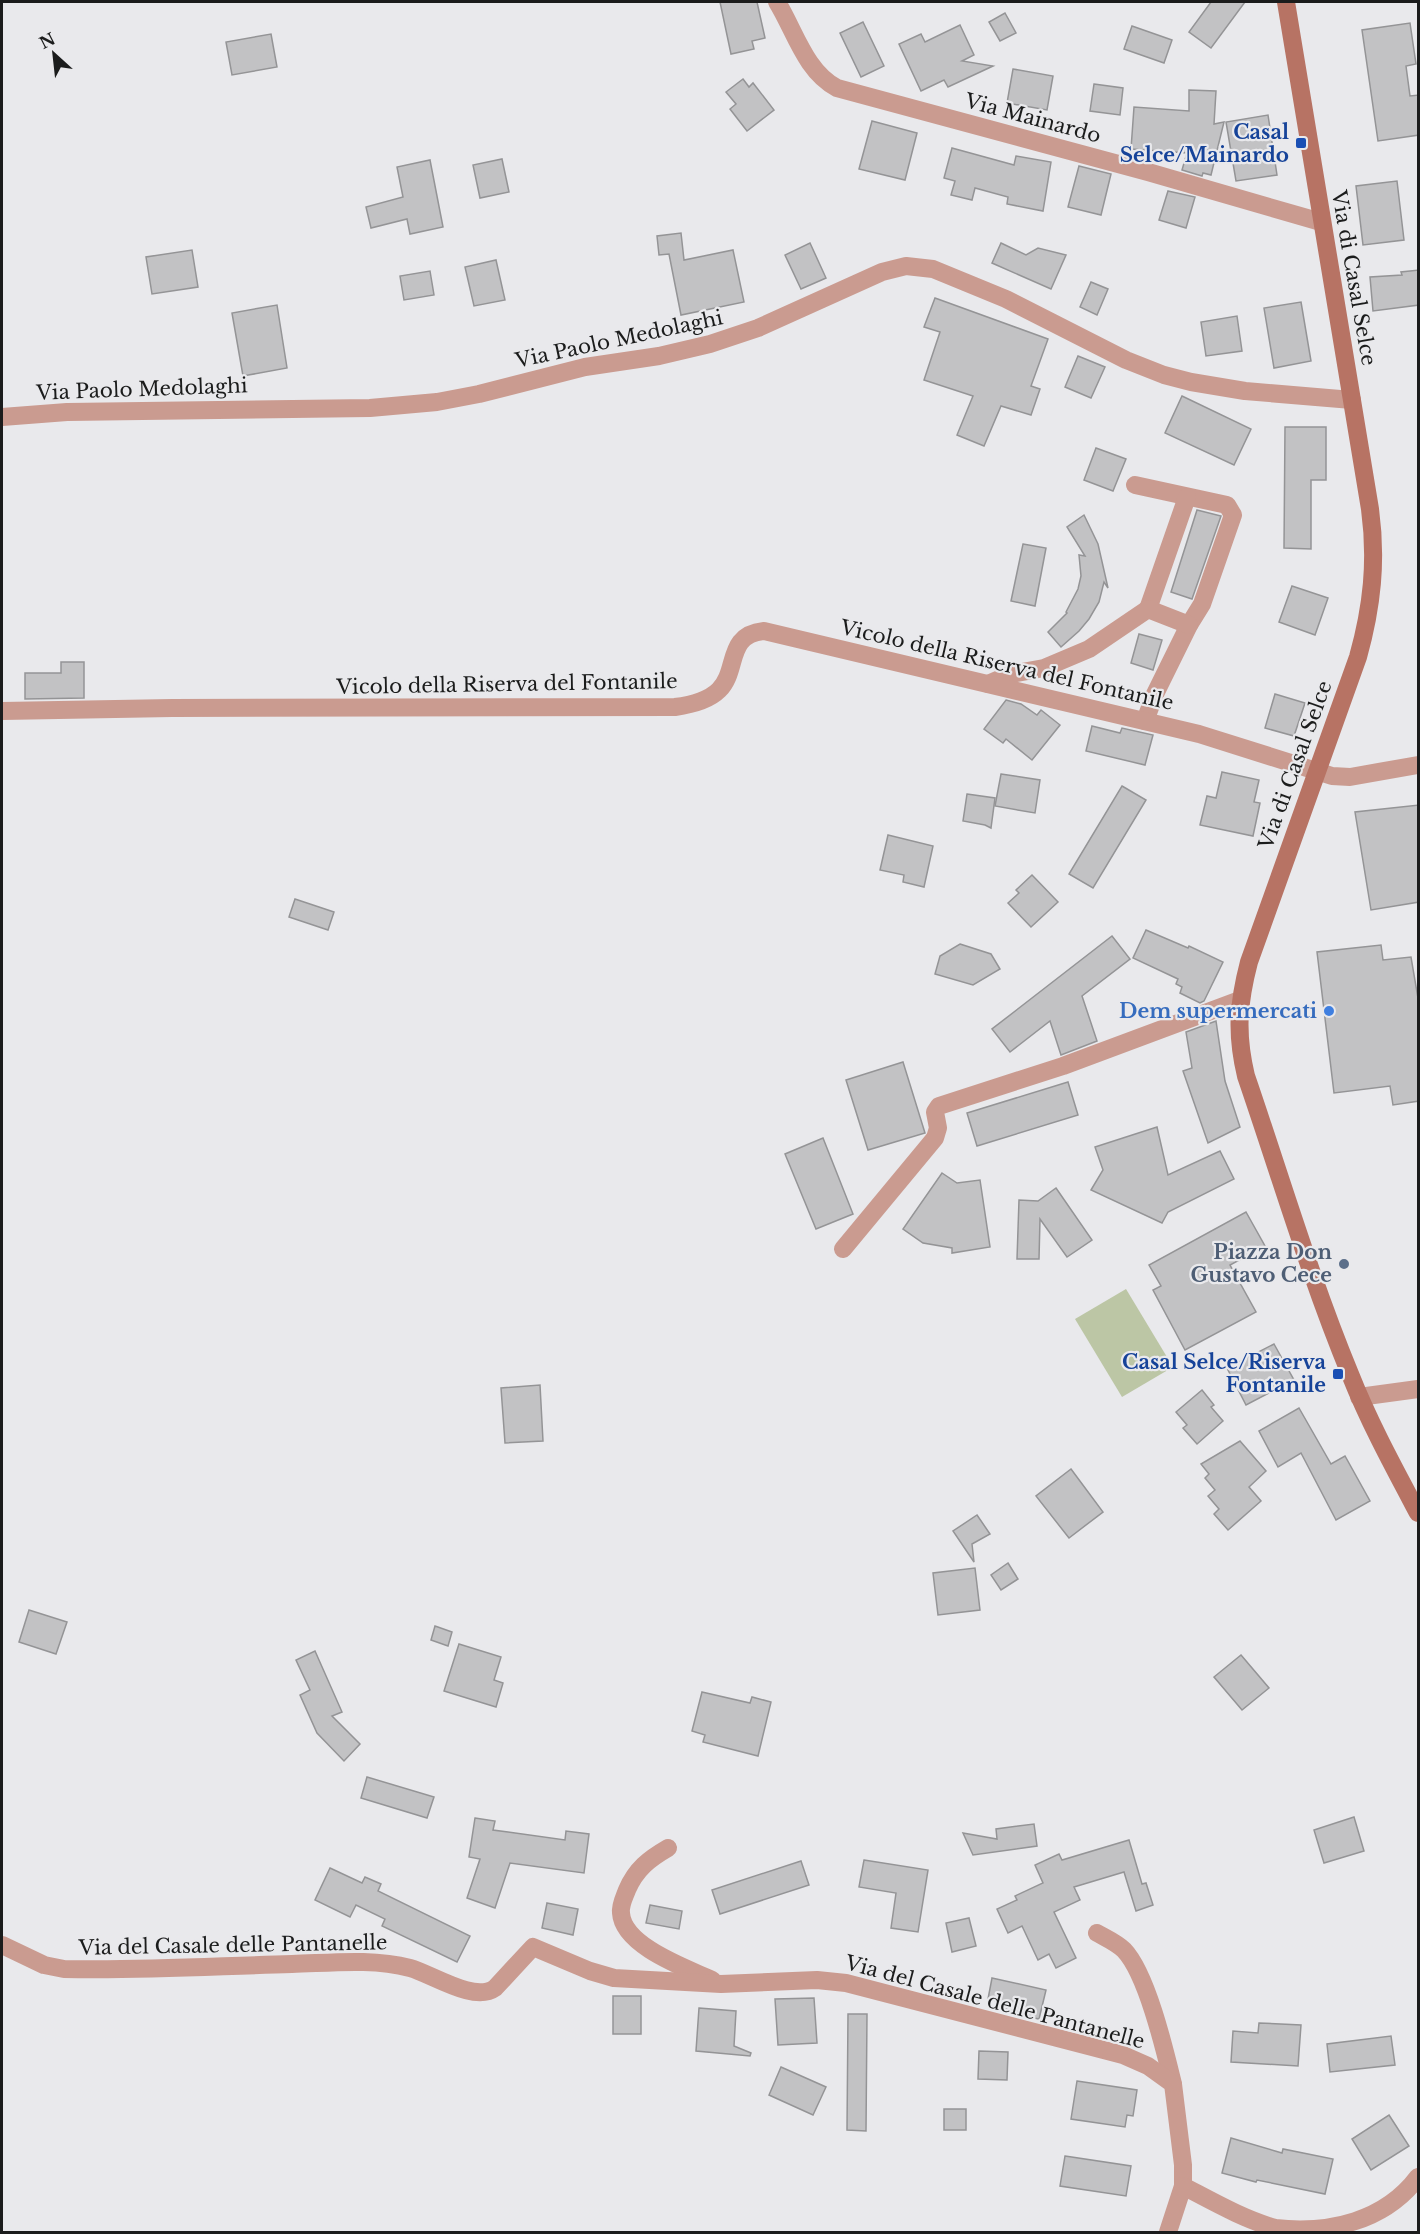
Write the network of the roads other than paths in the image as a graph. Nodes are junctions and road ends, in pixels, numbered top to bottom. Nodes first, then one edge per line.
1 (777, 2) edge
2 (1286, 2) edge
3 (1322, 222) junction
4 (1352, 400) junction
5 (2, 417) edge
6 (1135, 485) dead end
7 (1187, 497) junction
8 (1148, 609) junction
9 (1189, 625) junction
10 (988, 684) junction
11 (2, 711) edge
12 (1145, 721) junction
13 (1419, 765) edge
14 (1317, 771) junction
15 (1240, 1000) junction
16 (843, 1249) dead end
17 (1419, 1389) edge
18 (1359, 1397) junction
19 (1419, 1513) edge
20 (668, 1848) dead end
21 (1097, 1933) dead end
22 (2, 1945) edge
23 (722, 1984) junction
24 (1173, 2084) junction
25 (1419, 2177) edge
26 (1182, 2186) junction
27 (1168, 2232) edge

1 - 3 street, Via Mainardo
2 - 3 main road, Via di Casal Selce
3 - 4 main road, Via di Casal Selce
4 - 5 street, Via Paolo Medolaghi
4 - 14 main road, Via di Casal Selce
6 - 7 street
7 - 8 street
7 - 9 street
8 - 9 street
8 - 10 street
9 - 12 street
10 - 11 street, Vicolo della Riserva del Fontanile
10 - 12 street, Vicolo della Riserva del Fontanile
12 - 14 street, Vicolo della Riserva del Fontanile
13 - 14 street, Vicolo della Riserva del Fontanile
14 - 15 main road, Via di Casal Selce
15 - 16 street
15 - 18 main road, Via di Casal Selce
17 - 18 street
18 - 19 main road, Via di Casal Selce
20 - 23 street
21 - 24 street
22 - 23 street, Via del Casale delle Pantanelle
23 - 24 street, Via del Casale delle Pantanelle
24 - 26 street
25 - 26 street
26 - 27 street

